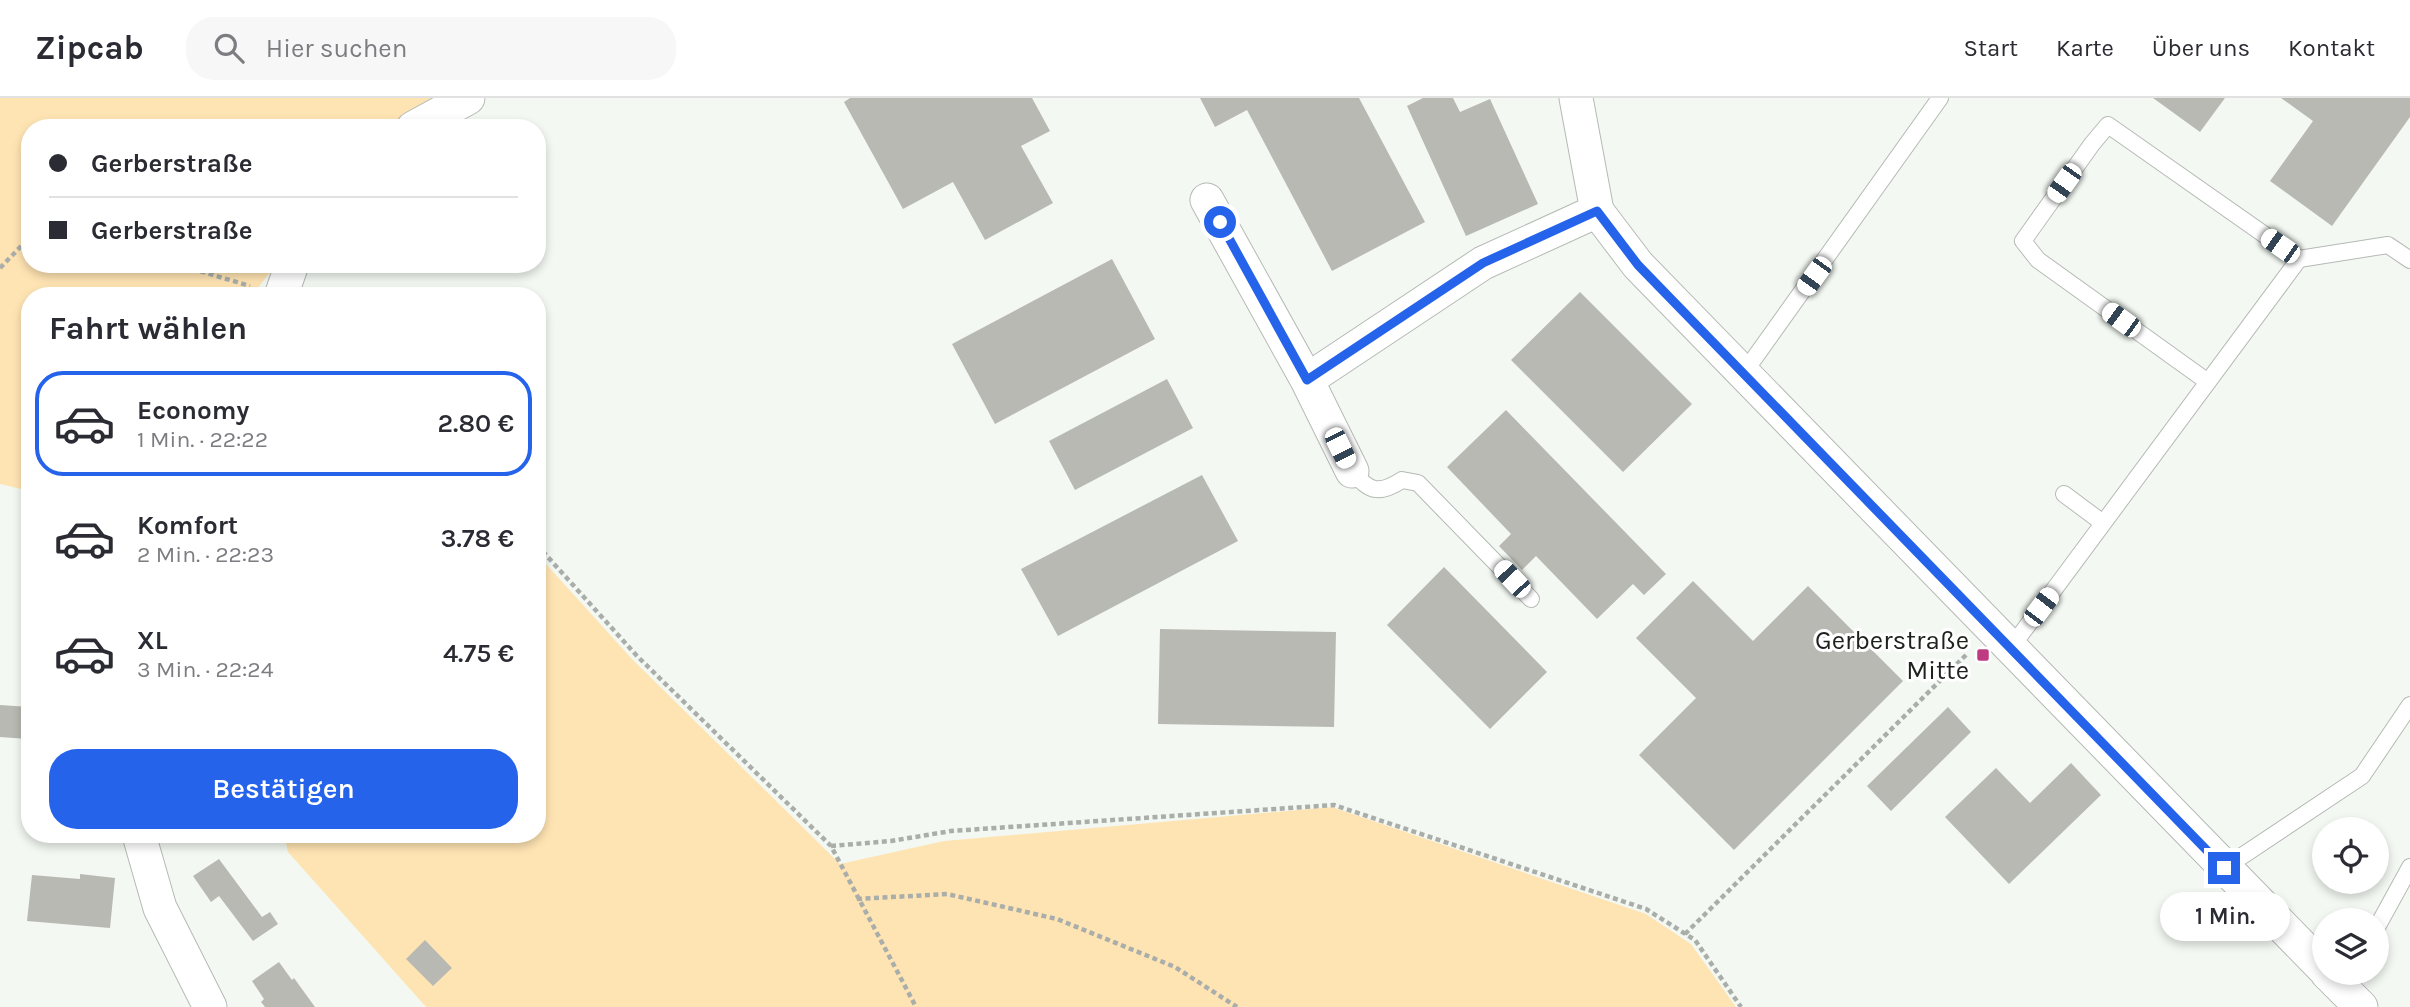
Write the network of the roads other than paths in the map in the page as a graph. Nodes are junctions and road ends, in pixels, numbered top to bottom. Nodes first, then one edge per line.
1 (468, 98) edge
2 (1576, 98) edge
3 (1940, 98) edge
4 (430, 119) edge
5 (1207, 200) dead end
6 (1597, 211) junction
7 (2299, 259) junction
8 (2410, 260) edge
9 (1743, 374) junction
10 (1307, 380) junction
11 (2208, 382) junction
12 (1352, 471) joint
13 (2064, 494) dead end
14 (2103, 523) junction
15 (1531, 599) dead end
16 (2001, 639) junction
17 (2410, 705) edge
18 (141, 843) edge
19 (2410, 867) edge
20 (2224, 868) junction
21 (2388, 908) edge
22 (2312, 954) edge
23 (210, 1007) edge

1 - 4 street
2 - 6 street
3 - 9 lane
5 - 10 street
6 - 9 street
6 - 10 street
7 - 8 lane
7 - 11 lane
7 - 11 lane
9 - 16 street
10 - 12 street
11 - 14 lane
12 - 15 lane
13 - 14 lane
14 - 16 lane
16 - 20 street
17 - 20 lane
18 - 23 street
19 - 21 lane
20 - 22 street

